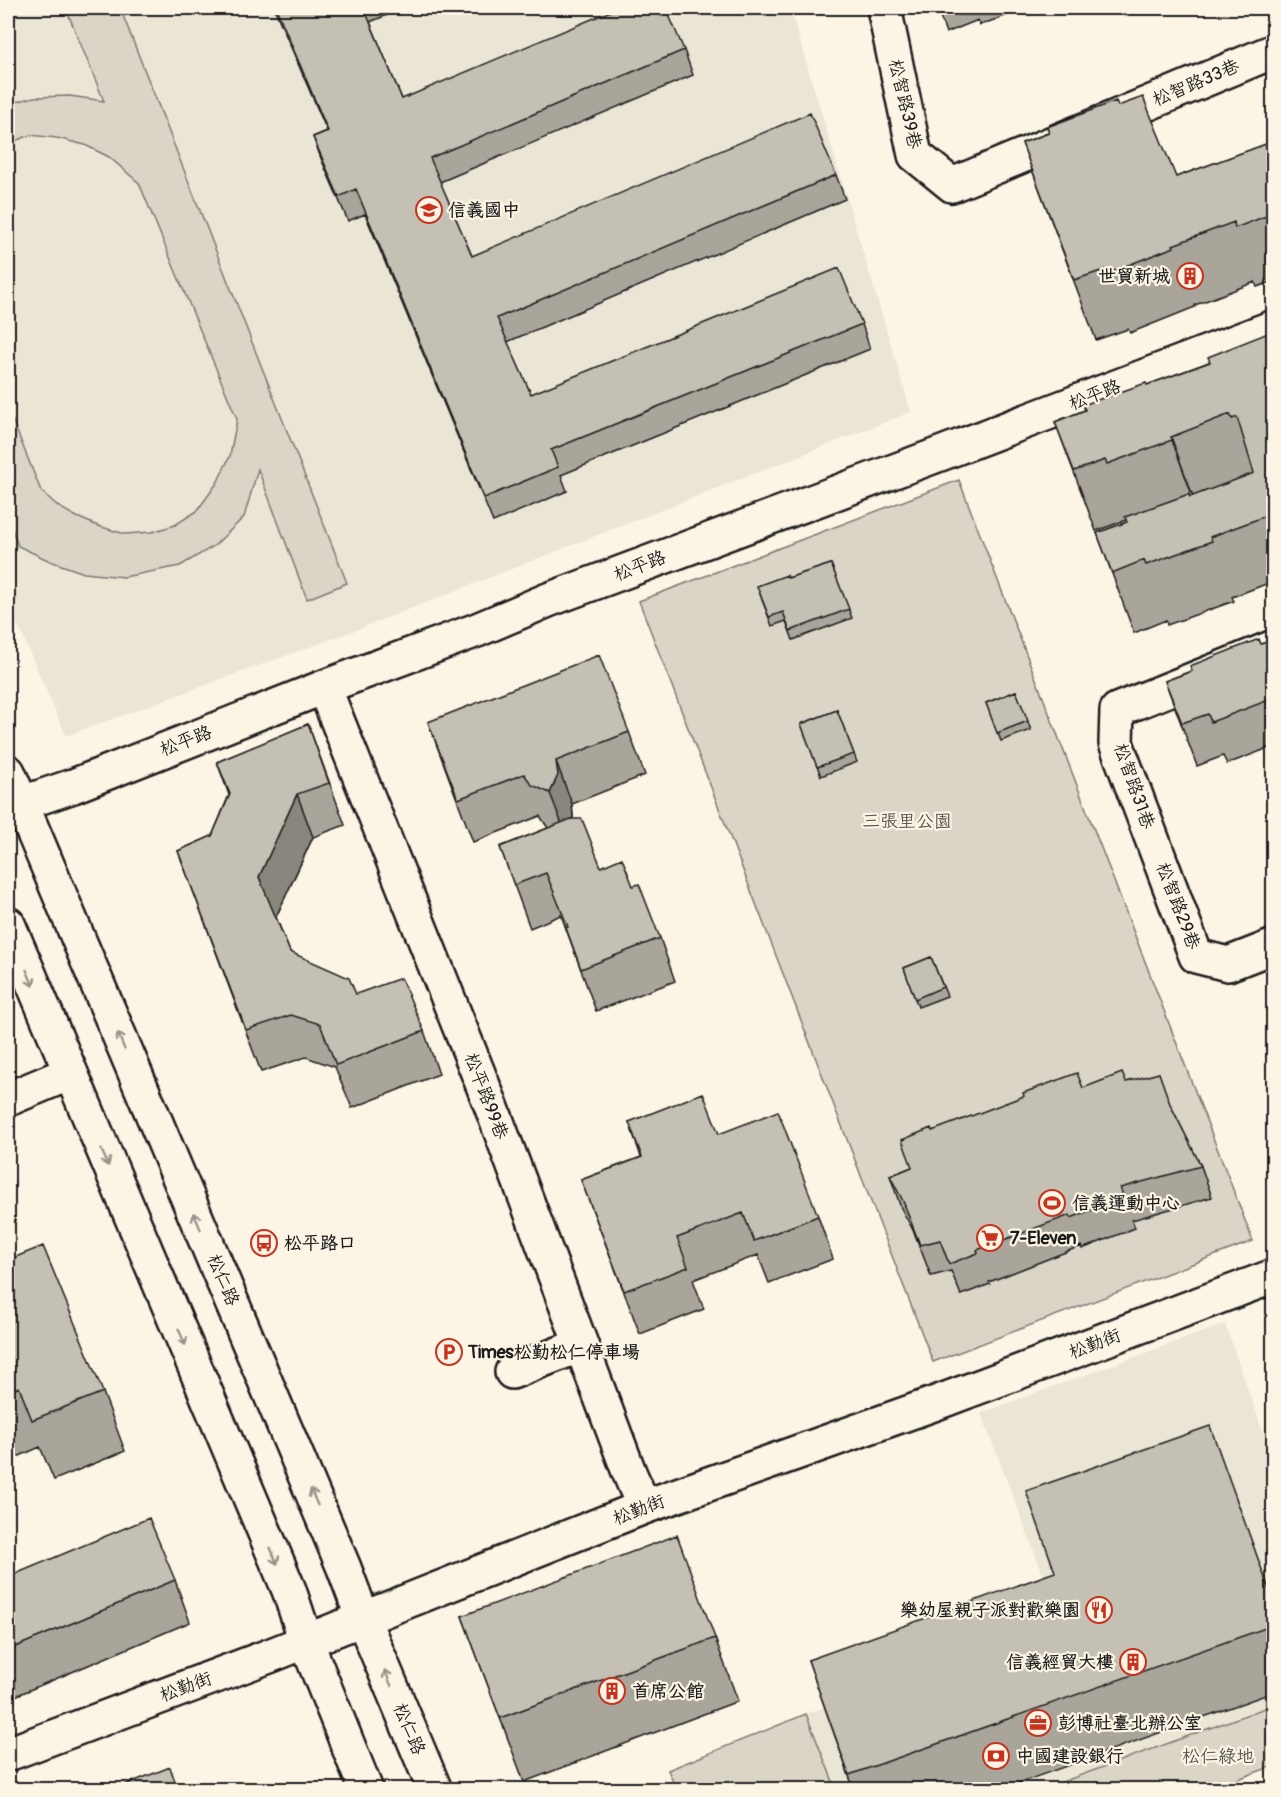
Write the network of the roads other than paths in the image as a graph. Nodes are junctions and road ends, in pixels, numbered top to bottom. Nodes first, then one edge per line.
1 (884, 8) edge
2 (1274, 51) edge
3 (952, 185) joint
4 (1274, 327) edge
5 (1274, 647) edge
6 (324, 687) junction
7 (8, 772) edge
8 (14, 806) edge
9 (1156, 849) joint
10 (8, 924) edge
11 (1274, 946) edge
12 (70, 1073) junction
13 (8, 1099) edge
14 (1274, 1276) edge
15 (581, 1345) junction
16 (512, 1372) dead end
17 (644, 1507) junction
18 (363, 1619) junction
19 (306, 1641) junction
20 (8, 1754) edge
21 (366, 1790) edge
22 (435, 1790) edge

1 - 3 street, 松智路39巷
2 - 3 street, 松智路33巷
4 - 6 street, 松平路
5 - 9 street, 松智路31巷
6 - 8 street, 松平路
6 - 15 street, 松平路99巷
7 - 8 street, 松仁路
18 -> 8 street, 松仁路
9 - 11 street, 松智路29巷
10 -> 12 street
12 - 13 street
12 -> 19 street
14 - 17 street, 松勤街
15 - 16 street
15 - 17 street, 松平路99巷
17 - 18 street, 松勤街
18 - 19 street, 松勤街
22 -> 18 street, 松仁路
19 - 20 street, 松勤街
19 - 21 street

